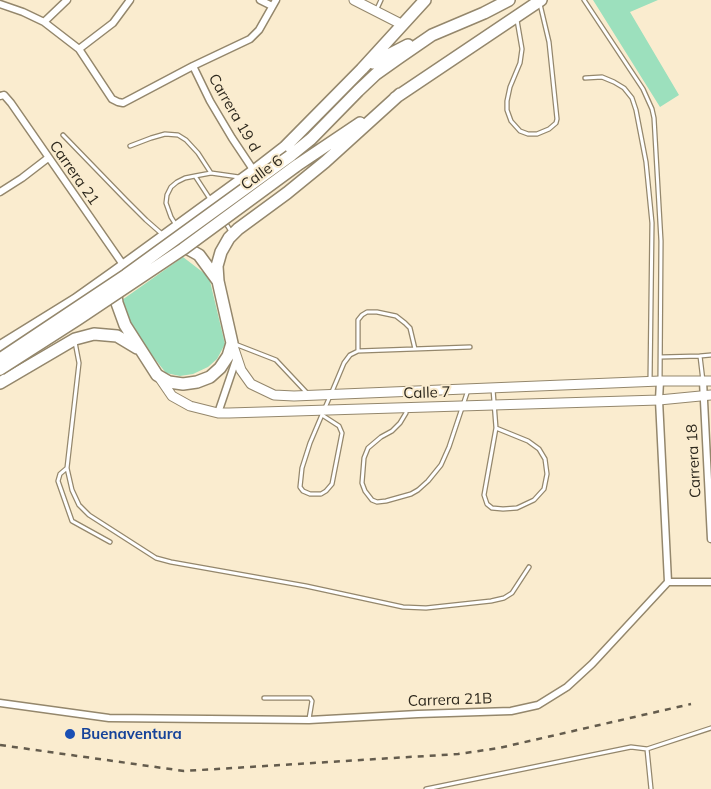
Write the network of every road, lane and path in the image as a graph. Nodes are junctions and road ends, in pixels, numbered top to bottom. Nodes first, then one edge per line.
1 (67, 0) edge
2 (130, 0) edge
3 (260, 0) edge
4 (354, 0) edge
5 (381, 0) edge
6 (425, 0) edge
7 (509, 0) edge
8 (540, 0) edge
9 (584, 0) edge
10 (365, 2) edge
11 (274, 3) edge
12 (499, 3) edge
13 (0, 4) edge
14 (376, 11) junction
15 (516, 16) junction
16 (44, 22) junction
17 (403, 25) junction
18 (432, 35) junction
19 (79, 49) junction
20 (193, 66) junction
21 (362, 69) junction
22 (586, 78) dead end
23 (400, 94) junction
24 (2, 96) edge
25 (64, 135) dead end
26 (130, 146) dead end
27 (48, 158) junction
28 (293, 161) junction
29 (211, 173) junction
30 (250, 175) junction
31 (195, 176) junction
32 (0, 192) edge
33 (212, 202) junction
34 (177, 228) junction
35 (233, 234) junction
36 (165, 236) junction
37 (124, 266) junction
38 (114, 273) junction
39 (218, 280) junction
40 (76, 300) junction
41 (75, 339) junction
42 (232, 342) junction
43 (470, 346) dead end
44 (0, 347) edge
45 (415, 349) junction
46 (140, 350) junction
47 (358, 351) junction
48 (711, 355) edge
49 (661, 356) junction
50 (700, 356) junction
51 (237, 358) junction
52 (0, 359) edge
53 (0, 369) edge
54 (157, 375) junction
55 (660, 381) junction
56 (707, 381) edge
57 (650, 382) junction
58 (0, 383) edge
59 (493, 388) junction
60 (468, 389) junction
61 (331, 394) junction
62 (309, 395) junction
63 (707, 396) edge
64 (659, 400) junction
65 (494, 405) junction
66 (463, 406) junction
67 (406, 408) junction
68 (218, 413) junction
69 (323, 413) junction
70 (496, 428) junction
71 (67, 468) junction
72 (711, 539) edge
73 (110, 542) dead end
74 (529, 567) dead end
75 (668, 582) junction
76 (711, 582) edge
77 (264, 698) dead end
78 (0, 703) edge
79 (309, 720) junction
80 (711, 728) edge
81 (647, 749) junction
82 (426, 789) edge
83 (651, 789) edge

1 - 16 street
2 - 19 street
3 - 11 street
4 - 10 main road
5 - 14 lane
6 - 17 highway
7 - 12 highway, Calle 6
8 - 15 highway, Calle 6
8 - 15 lane
9 - 49 lane
10 - 14 main road
11 - 20 street
12 - 18 highway, Calle 6
13 - 16 street
14 - 17 main road
15 - 23 highway, Calle 6
16 - 19 street
17 - 21 highway
18 - 21 highway
18 - 28 highway, Calle 6
19 - 20 street
20 - 30 street, Carrera 19 d
21 - 30 highway
22 - 57 lane
23 - 28 highway, Calle 6
23 - 35 highway
24 - 27 street, Carrera 21
25 - 36 lane
26 - 29 lane
27 - 32 street
27 - 37 street, Carrera 21
28 - 52 highway, Calle 6, bridge
28 - 53 highway, Calle 6, bridge
29 - 30 lane
29 - 31 lane
30 - 33 highway
31 - 33 lane
31 - 34 lane
33 - 34 highway
33 - 35 lane
34 - 36 highway
35 - 39 highway
36 - 37 highway
36 - 39 highway
37 - 38 highway
38 - 40 highway
38 - 46 highway
39 - 42 highway
40 - 41 street
40 - 44 highway
41 - 46 highway
41 - 58 highway
41 - 71 lane
42 - 51 main road, Calle 7
42 - 54 highway
42 - 62 lane
43 - 45 lane
45 - 47 lane
45 - 47 lane
46 - 54 highway
47 - 61 lane
48 - 50 lane
49 - 50 lane
49 - 55 lane
50 - 56 lane
51 - 62 main road, Calle 7
51 - 68 street
54 - 68 main road, Calle 7
55 - 56 main road, Calle 7
55 - 57 main road, Calle 7
55 - 64 street
56 - 63 street, Carrera 18
57 - 59 main road, Calle 7
59 - 60 main road, Calle 7
59 - 65 lane
60 - 61 main road, Calle 7
60 - 66 lane
61 - 62 main road, Calle 7
61 - 69 lane
63 - 64 main road, Calle 7
63 - 72 street, Carrera 18
64 - 65 main road, Calle 7
64 - 75 street
65 - 66 main road, Calle 7
65 - 70 lane
66 - 67 main road, Calle 7
66 - 67 lane
67 - 69 main road, Calle 7
68 - 69 main road, Calle 7
69 - 69 lane
70 - 70 lane
71 - 73 lane
71 - 74 lane
75 - 76 street
75 - 79 street, Carrera 21B
77 - 79 lane
78 - 79 street, Carrera 21B
80 - 81 lane
81 - 82 lane
81 - 83 lane

